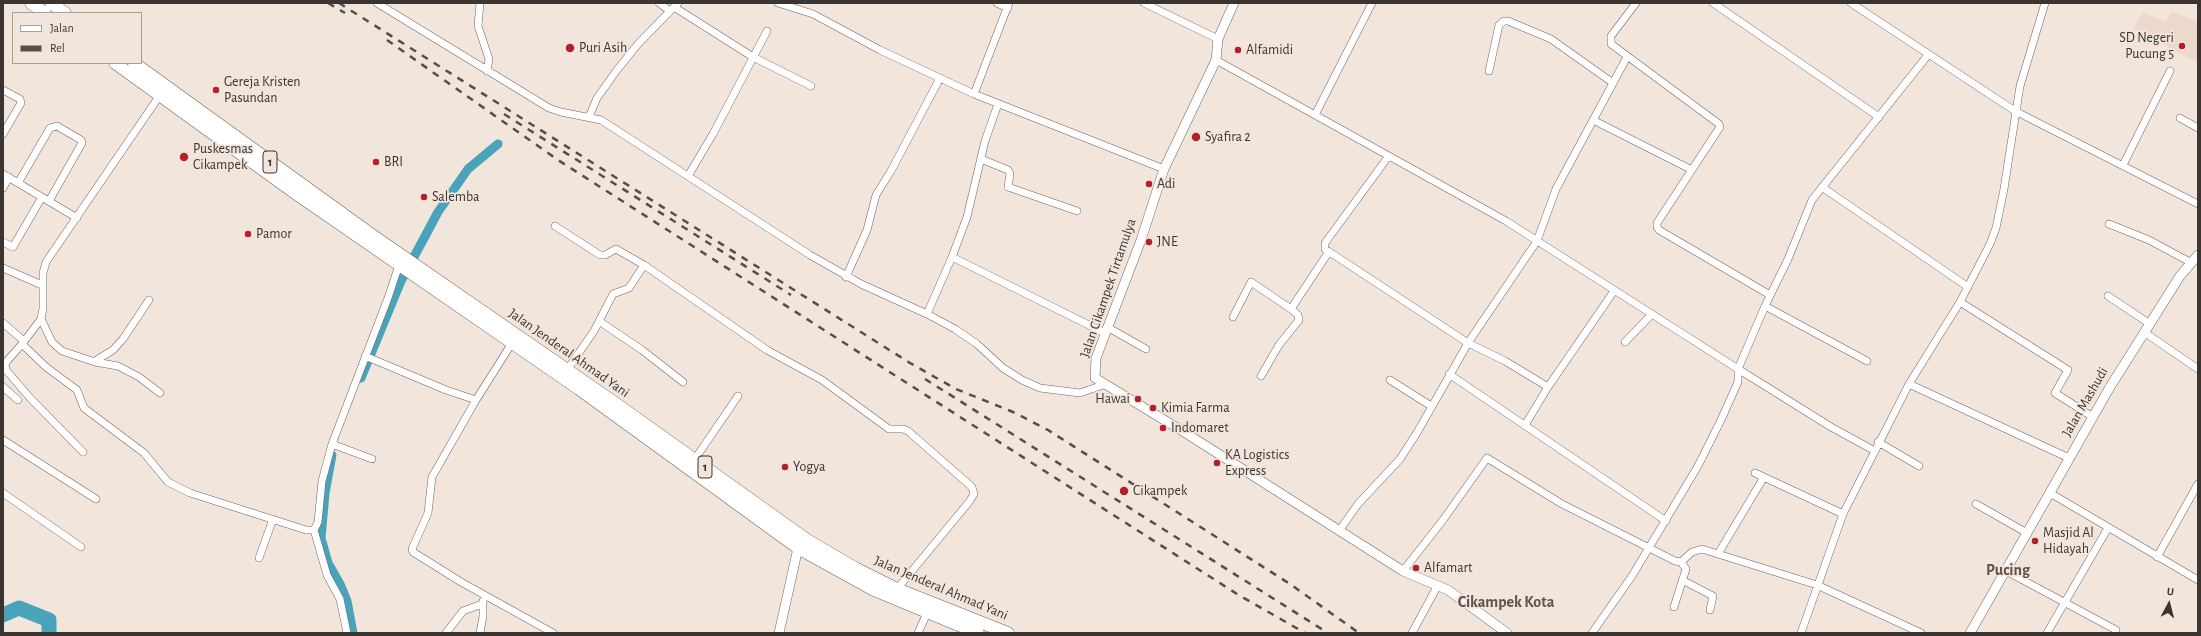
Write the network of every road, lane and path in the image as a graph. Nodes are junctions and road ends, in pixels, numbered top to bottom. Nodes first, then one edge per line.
1 (31, 3) edge
2 (51, 3) edge
3 (378, 3) edge
4 (480, 3) edge
5 (659, 3) edge
6 (778, 3) edge
7 (997, 3) edge
8 (1144, 3) edge
9 (1234, 3) edge
10 (1372, 3) edge
11 (1636, 3) edge
12 (1713, 3) edge
13 (1851, 3) edge
14 (2045, 3) edge
15 (1009, 5) edge
16 (674, 7) edge
17 (44, 12) edge
18 (64, 12) edge
19 (767, 31) dead end
20 (1218, 39) junction
21 (1928, 56) junction
22 (753, 57) junction
23 (1627, 58) junction
24 (1216, 60) junction
25 (116, 64) edge
26 (135, 64) edge
27 (487, 71) junction
28 (1489, 71) dead end
29 (2170, 71) dead end
30 (940, 78) junction
31 (1612, 83) junction
32 (811, 86) dead end
33 (5, 91) edge
34 (974, 94) junction
35 (160, 96) junction
36 (998, 104) junction
37 (2015, 111) junction
38 (1315, 115) junction
39 (589, 117) junction
40 (1879, 117) junction
41 (2180, 118) dead end
42 (1593, 120) junction
43 (2198, 128) edge
44 (3, 134) edge
45 (1388, 157) junction
46 (981, 159) junction
47 (2123, 165) junction
48 (1164, 169) junction
49 (1692, 170) junction
50 (6, 176) edge
51 (688, 176) junction
52 (18, 183) junction
53 (1822, 187) junction
54 (3, 188) edge
55 (46, 199) junction
56 (2198, 204) edge
57 (1077, 210) dead end
58 (77, 218) junction
59 (2109, 224) dead end
60 (555, 226) dead end
61 (1537, 241) junction
62 (3, 242) edge
63 (1328, 253) junction
64 (2198, 254) edge
65 (952, 257) junction
66 (2190, 262) junction
67 (402, 263) junction
68 (644, 265) junction
69 (3, 268) edge
70 (418, 273) junction
71 (846, 276) junction
72 (42, 285) junction
73 (1968, 287) junction
74 (1614, 291) junction
75 (1770, 295) junction
76 (2108, 296) dead end
77 (149, 300) dead end
78 (1960, 302) junction
79 (1764, 306) junction
80 (1291, 309) junction
81 (927, 314) junction
82 (1651, 315) junction
83 (1233, 317) dead end
84 (41, 319) junction
85 (599, 321) junction
86 (3, 323) edge
87 (2150, 324) junction
88 (1106, 330) junction
89 (2144, 332) junction
90 (1625, 342) dead end
91 (23, 343) junction
92 (512, 343) junction
93 (1468, 343) junction
94 (1146, 349) dead end
95 (368, 357) junction
96 (1866, 361) dead end
97 (95, 362) junction
98 (1738, 369) junction
99 (2198, 369) edge
100 (567, 370) junction
101 (1449, 374) junction
102 (1261, 376) dead end
103 (1390, 380) dead end
104 (683, 382) dead end
105 (1909, 384) junction
106 (1103, 385) junction
107 (3, 387) edge
108 (1548, 387) junction
109 (160, 393) dead end
110 (738, 396) dead end
111 (18, 400) dead end
112 (476, 400) junction
113 (1431, 406) junction
114 (2093, 417) junction
115 (1526, 425) junction
116 (3, 440) edge
117 (1878, 442) junction
118 (334, 445) junction
119 (1875, 451) junction
120 (83, 452) dead end
121 (2069, 458) junction
122 (372, 459) dead end
123 (695, 459) junction
124 (1919, 466) dead end
125 (1755, 473) dead end
126 (1764, 477) junction
127 (2198, 484) edge
128 (3, 493) edge
129 (2050, 493) junction
130 (96, 500) dead end
131 (1976, 504) dead end
132 (1843, 514) junction
133 (273, 519) junction
134 (1666, 521) junction
135 (2108, 528) junction
136 (314, 530) junction
137 (1339, 531) junction
138 (2027, 533) junction
139 (803, 544) junction
140 (81, 547) dead end
141 (1649, 550) junction
142 (1718, 554) junction
143 (2158, 557) junction
144 (259, 558) dead end
145 (1681, 562) junction
146 (1403, 571) junction
147 (2006, 571) junction
148 (1682, 580) junction
149 (2198, 580) edge
150 (1438, 585) junction
151 (1817, 585) junction
152 (897, 589) junction
153 (486, 595) junction
154 (2066, 603) junction
155 (482, 604) junction
156 (1674, 607) dead end
157 (1710, 610) dead end
158 (927, 613) junction
159 (2116, 630) dead end
160 (347, 633) edge
161 (446, 633) edge
162 (480, 633) edge
163 (554, 633) edge
164 (779, 633) edge
165 (918, 633) edge
166 (978, 633) edge
167 (1008, 633) edge
168 (1412, 633) edge
169 (1507, 633) edge
170 (1592, 633) edge
171 (1801, 633) edge
172 (1921, 633) edge
173 (1970, 633) edge
174 (2047, 633) edge

1 - 17 highway
2 - 18 highway
3 - 27 street
4 - 27 street
5 - 16 street
6 - 30 street
7 - 15 street
8 - 20 street
9 - 20 street, Jalan Cikampek Tirtamulya
10 - 38 street
11 - 23 street
12 - 40 street
13 - 21 street
14 - 37 street
15 - 34 street
16 - 22 street
16 - 39 street
19 - 22 street
20 - 24 street, Jalan Cikampek Tirtamulya
21 - 37 street
21 - 40 street
22 - 32 street
22 - 51 street
23 - 31 street
23 - 49 street
24 - 38 street
24 - 48 street, Jalan Cikampek Tirtamulya
25 - 35 highway, Jalan Jenderal Ahmad Yani / 1
26 - 67 highway, Jalan Jenderal Ahmad Yani / 1
27 - 39 street
28 - 31 street
29 - 47 street
30 - 34 street
30 - 71 street
31 - 42 street
33 - 44 street
34 - 36 street
35 - 58 street
35 - 67 highway, Jalan Jenderal Ahmad Yani / 1
36 - 46 street
36 - 48 street
37 - 47 street
37 - 73 street
38 - 45 street
39 - 51 street
40 - 53 street
41 - 43 street
42 - 49 street
42 - 61 street
45 - 61 street
45 - 63 street
46 - 57 street
46 - 65 street
47 - 56 street
48 - 88 street, Jalan Cikampek Tirtamulya
49 - 75 street
50 - 52 street
50 - 54 street
51 - 71 street
52 - 55 street
52 - 55 street
53 - 73 street
53 - 75 street
55 - 58 street
55 - 62 street
58 - 72 street
59 - 66 street
60 - 68 street
61 - 74 street
61 - 93 street
63 - 80 street
63 - 93 street
64 - 66 street, Jalan Mashudi
65 - 81 street
65 - 88 street
66 - 87 street, Jalan Mashudi
67 - 70 highway, Jalan Jenderal Ahmad Yani / 1
67 - 95 street
68 - 85 street
68 - 152 street
69 - 72 street
70 - 92 highway, Jalan Jenderal Ahmad Yani / 1
70 - 100 highway, Jalan Jenderal Ahmad Yani / 1
71 - 81 street
72 - 84 street
73 - 78 street
74 - 82 street
74 - 108 street
75 - 79 street
76 - 87 street
77 - 97 street
78 - 105 street
78 - 114 street
79 - 96 street
79 - 98 street
80 - 83 street
80 - 102 street
81 - 106 street
82 - 90 street
82 - 98 street
84 - 91 street
84 - 97 street
85 - 100 street
85 - 104 street
86 - 91 street
87 - 89 street, Jalan Mashudi
88 - 94 street
88 - 106 street, Jalan Cikampek Tirtamulya
89 - 99 street
89 - 114 street, Jalan Mashudi
91 - 120 street
91 - 133 street
92 - 112 street
92 - 139 highway, Jalan Jenderal Ahmad Yani / 1
93 - 101 street
93 - 108 street
95 - 112 street
95 - 118 street
97 - 109 street
98 - 119 street
98 - 134 street
100 - 123 highway, Jalan Jenderal Ahmad Yani / 1
101 - 113 street
101 - 115 street
103 - 113 street
105 - 117 street
105 - 121 street
106 - 137 street
107 - 111 street
108 - 115 street
110 - 123 street
112 - 153 street
113 - 137 street
114 - 121 street, Jalan Mashudi
115 - 134 street
116 - 130 street
117 - 119 street
117 - 124 street
118 - 122 street
118 - 136 street
119 - 132 street
121 - 129 street, Jalan Mashudi
123 - 139 highway, Jalan Jenderal Ahmad Yani / 1
125 - 126 street
126 - 132 street
126 - 142 street
127 - 143 street
128 - 140 street
129 - 135 street
129 - 138 street, Jalan Mashudi
131 - 138 street
132 - 151 street
133 - 136 street
133 - 144 street
134 - 141 street
135 - 143 street
135 - 154 street
136 - 160 street
137 - 146 street
138 - 147 street, Jalan Mashudi
139 - 152 highway, Jalan Jenderal Ahmad Yani / 1
139 - 158 highway, Jalan Jenderal Ahmad Yani / 1
139 - 164 street
141 - 145 street
141 - 146 street
141 - 170 street
142 - 145 street
142 - 151 street
143 - 149 street
145 - 148 street
146 - 150 street
147 - 154 street
147 - 173 street, Jalan Mashudi
148 - 156 street
148 - 157 street
150 - 168 street
150 - 169 street
151 - 171 street
151 - 172 street
152 - 167 highway, Jalan Jenderal Ahmad Yani / 1
153 - 155 street
153 - 163 street
154 - 159 street
154 - 174 street
155 - 161 street
155 - 162 street
158 - 165 street
158 - 166 highway, Jalan Jenderal Ahmad Yani / 1

